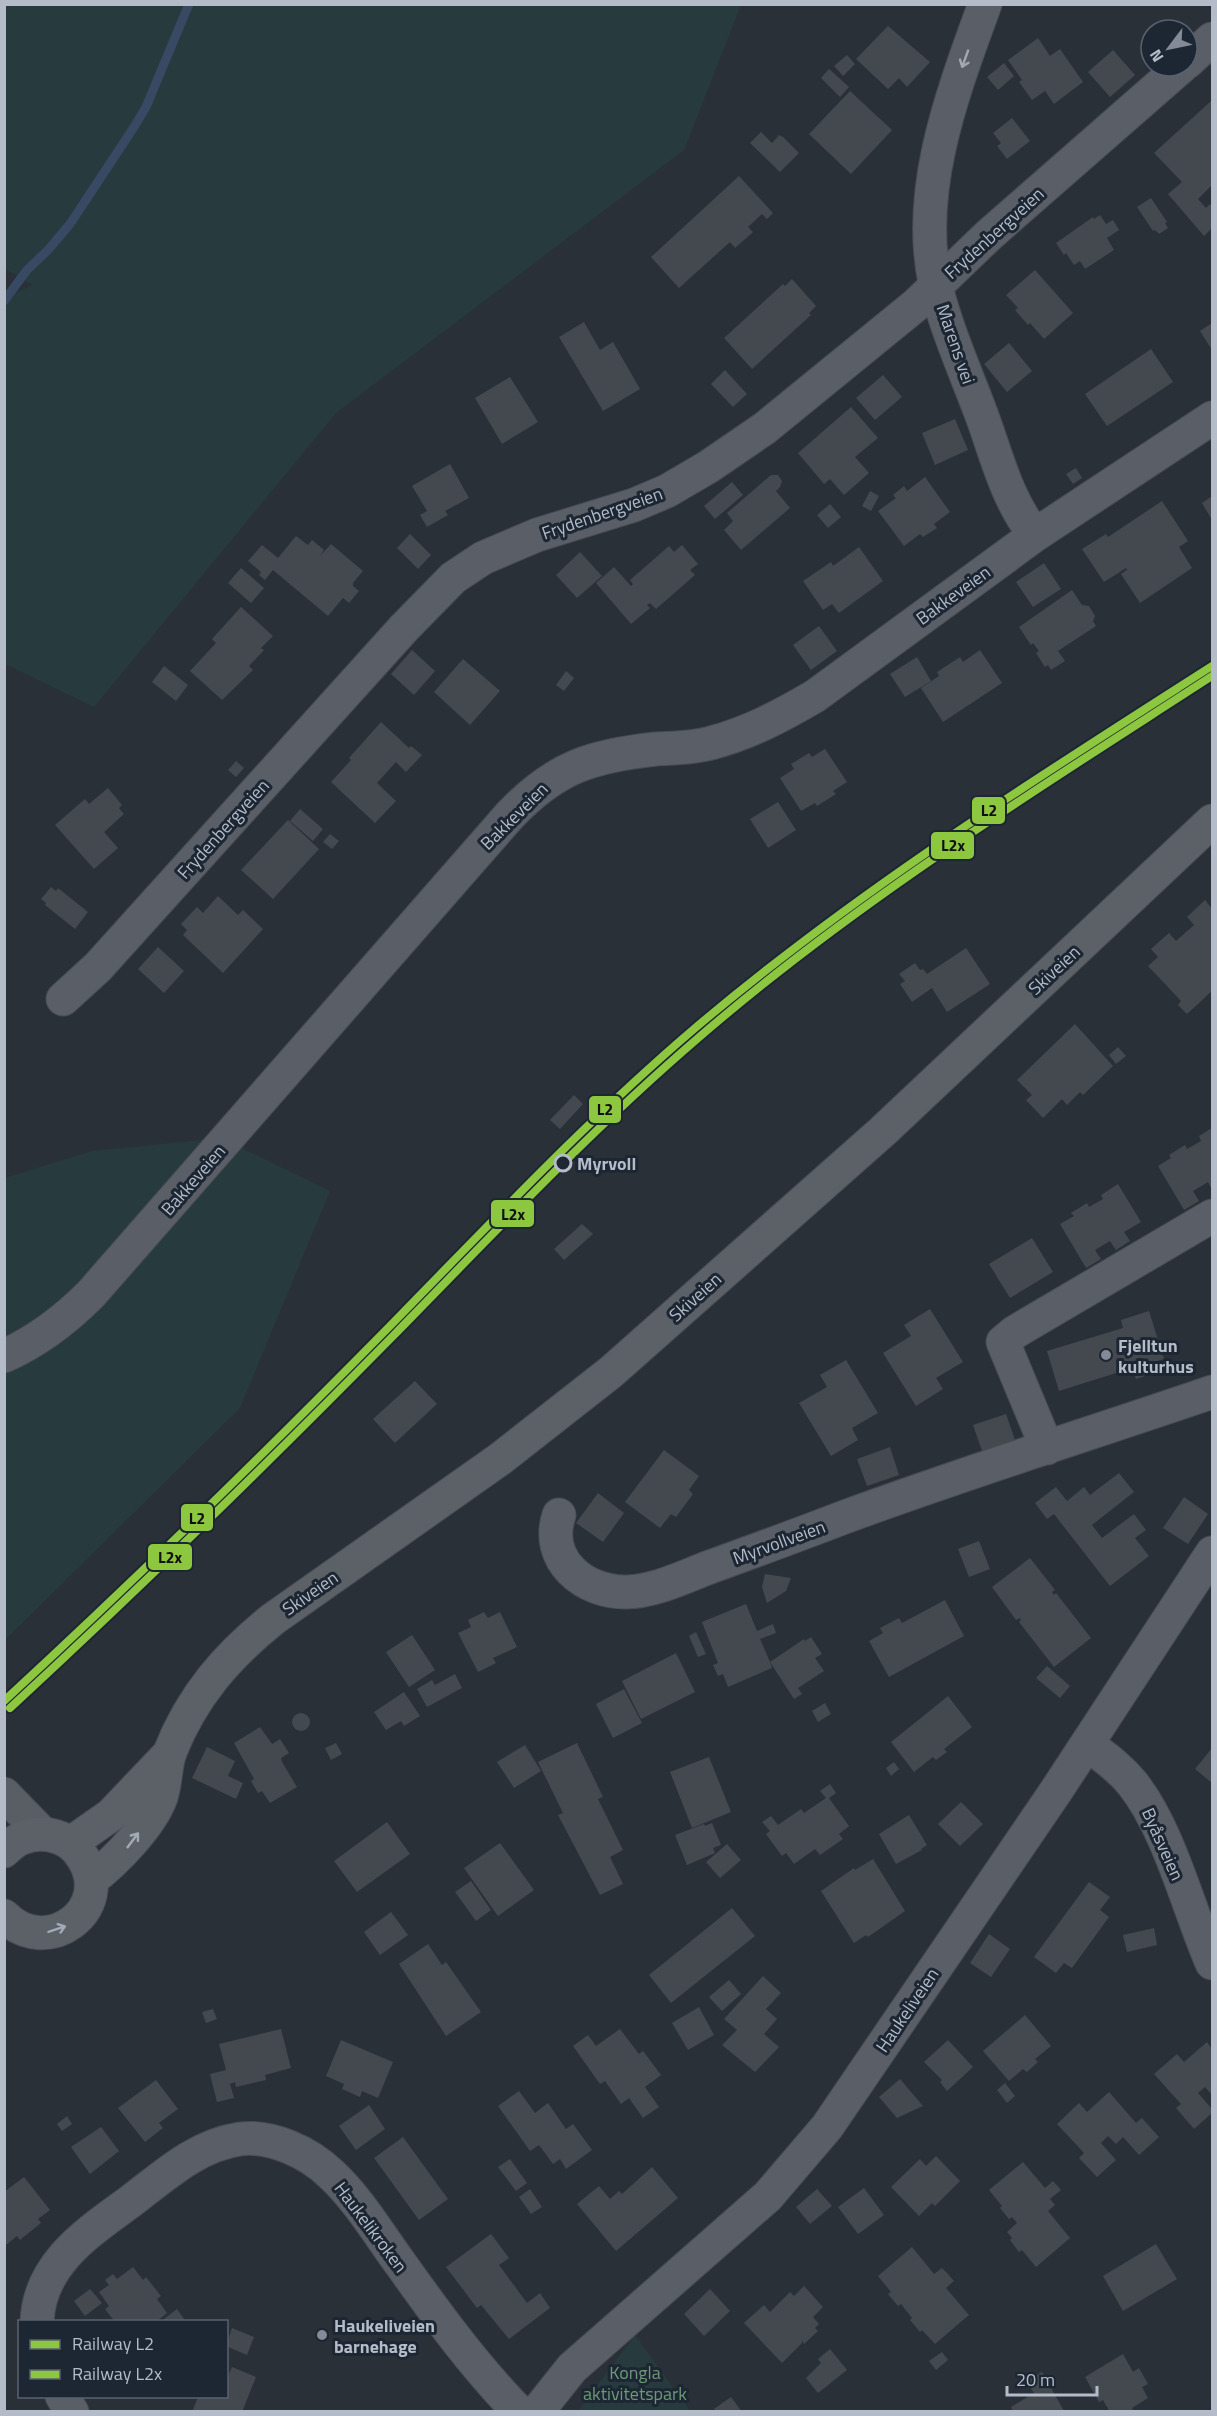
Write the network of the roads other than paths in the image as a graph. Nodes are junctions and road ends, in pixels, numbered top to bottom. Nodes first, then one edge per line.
1 (986, 4) edge
2 (1212, 39) edge
3 (1199, 51) edge
4 (1168, 78) edge
5 (936, 285) junction
6 (1212, 418) edge
7 (1035, 535) junction
8 (1212, 821) edge
9 (63, 999) dead end
10 (1212, 1216) edge
11 (4, 1356) edge
12 (1212, 1392) edge
13 (1047, 1448) junction
14 (559, 1515) dead end
15 (1212, 1553) edge
16 (1087, 1744) junction
17 (170, 1753) junction
18 (4, 1794) edge
19 (57, 1839) junction
20 (4, 1851) edge
21 (91, 1880) junction
22 (11, 1928) edge
23 (1212, 1964) edge
24 (37, 2320) edge
25 (63, 2398) edge
26 (72, 2412) edge
27 (519, 2412) edge
28 (537, 2412) edge

1 -> 5 street, Marens vei
2 - 3 street
4 - 5 street, Frydenbergveien
5 - 7 street, Marens vei
5 - 9 street, Frydenbergveien
6 - 7 street, Bakkeveien
7 - 11 street, Bakkeveien
8 - 17 main road, Skiveien
10 - 13 street
12 - 13 street, Myrvollveien
13 - 14 street, Myrvollveien
15 - 16 street, Haukeliveien
16 - 23 street, Byåsveien
16 - 28 street, Haukeliveien
17 - 19 main road, Skiveien
21 -> 17 main road, Skiveien
18 - 19 main road
19 - 20 main road, Skiveien
19 - 21 main road
22 -> 21 main road
24 - 27 street, Haukelikroken
25 - 26 street

